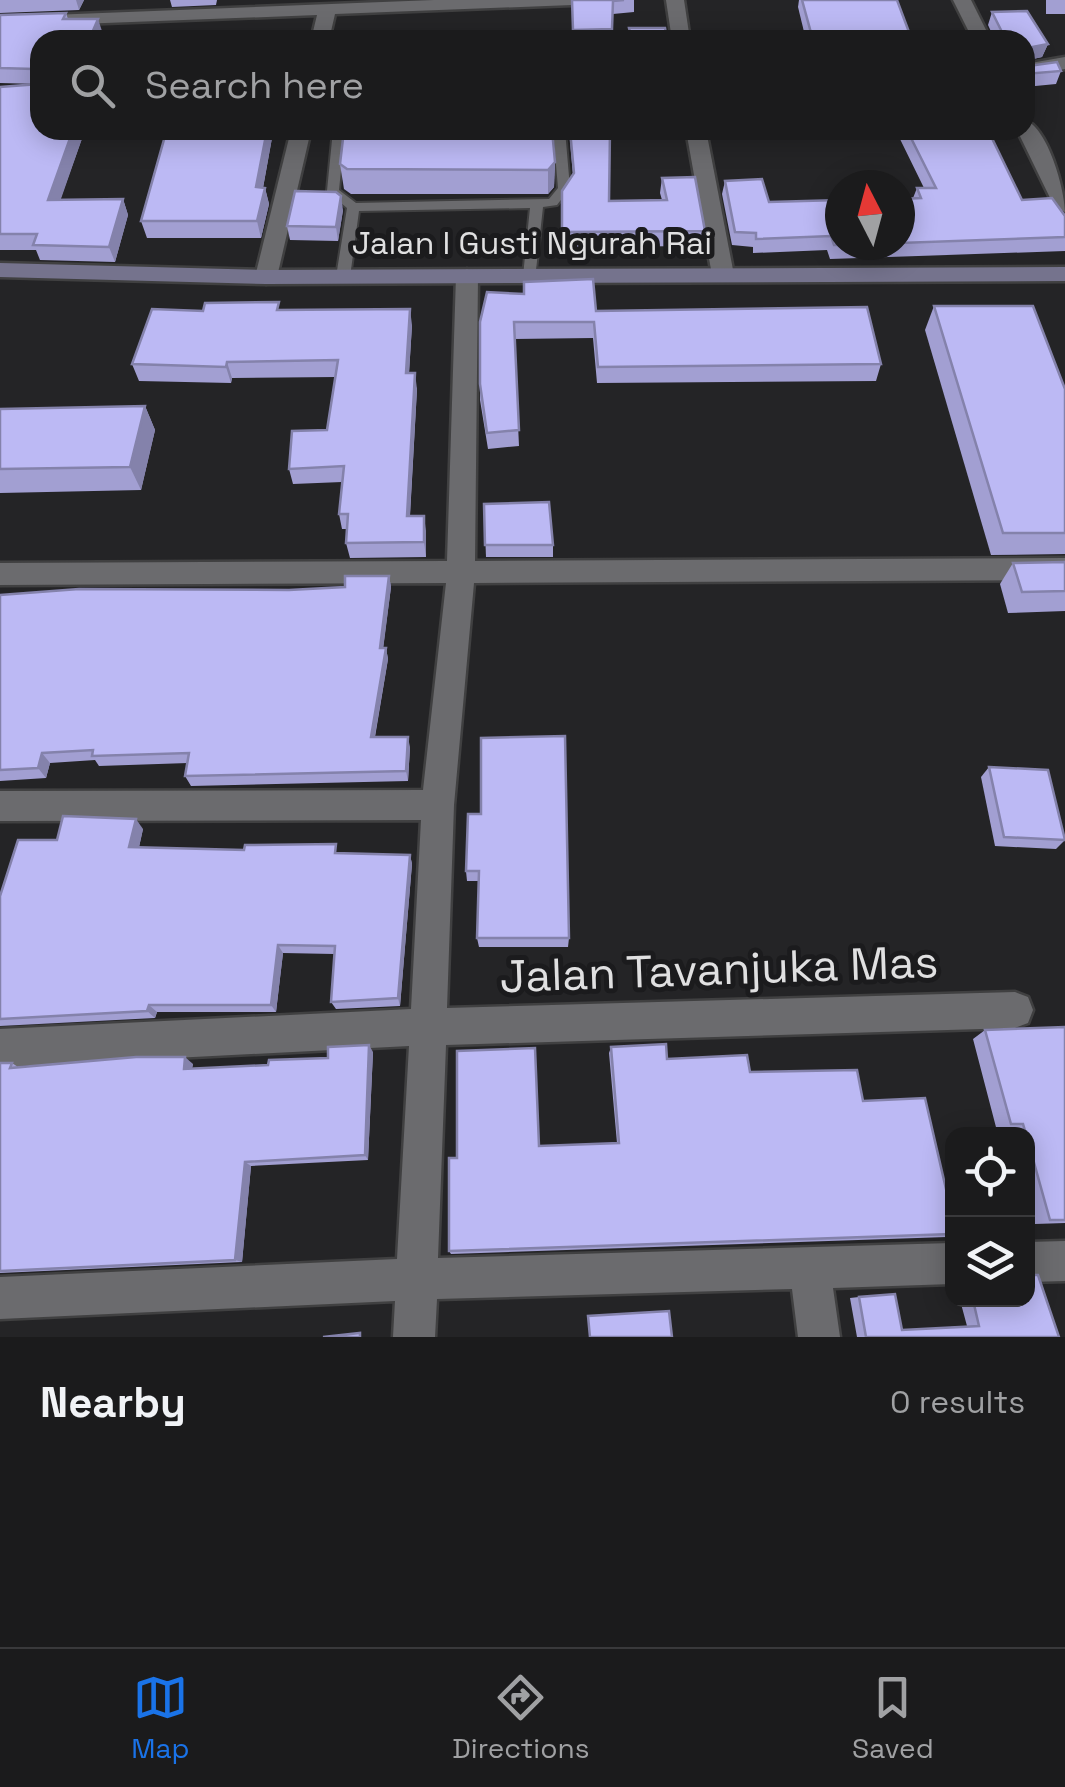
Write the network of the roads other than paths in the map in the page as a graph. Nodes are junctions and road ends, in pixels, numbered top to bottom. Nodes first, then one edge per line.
1 (572, 0) edge
2 (675, 0) edge
3 (962, 0) edge
4 (327, 10) junction
5 (0, 22) edge
6 (322, 30) edge
7 (680, 30) edge
8 (977, 30) edge
9 (1065, 63) edge
10 (1035, 68) edge
11 (299, 140) edge
12 (339, 140) edge
13 (560, 140) edge
14 (698, 140) edge
15 (1032, 140) edge
16 (537, 204) junction
17 (1065, 206) edge
18 (353, 207) junction
19 (0, 270) edge
20 (1065, 274) edge
21 (723, 275) junction
22 (467, 276) junction
23 (530, 276) junction
24 (266, 277) junction
25 (343, 277) junction
26 (1065, 569) edge
27 (461, 572) junction
28 (0, 574) edge
29 (438, 805) junction
30 (1, 810) edge
31 (1015, 1010) dead end
32 (427, 1027) junction
33 (0, 1048) edge
34 (1065, 1261) edge
35 (1035, 1262) edge
36 (945, 1264) edge
37 (810, 1269) junction
38 (418, 1279) junction
39 (0, 1298) edge
40 (414, 1337) edge
41 (819, 1337) edge

1 - 4 street
2 - 7 street
3 - 8 street
4 - 5 street
4 - 6 street
9 - 10 street
11 - 24 street
12 - 18 lane
13 - 16 lane
14 - 21 street
15 - 17 street
16 - 18 lane
16 - 23 lane
18 - 25 lane
19 - 24 main road, Jalan I Gusti Ngurah Rai
20 - 21 main road, Jalan I Gusti Ngurah Rai
21 - 23 main road, Jalan I Gusti Ngurah Rai
22 - 23 main road, Jalan I Gusti Ngurah Rai
22 - 25 main road, Jalan I Gusti Ngurah Rai
22 - 27 street
24 - 25 main road, Jalan I Gusti Ngurah Rai
26 - 27 street
27 - 28 street
27 - 29 street
29 - 30 street
29 - 32 street
31 - 32 street, Jalan Tavanjuka Mas
32 - 33 street, Jalan Tavanjuka Mas
32 - 38 street
34 - 35 street
36 - 37 street
37 - 38 street
37 - 41 street
38 - 39 street
38 - 40 street

